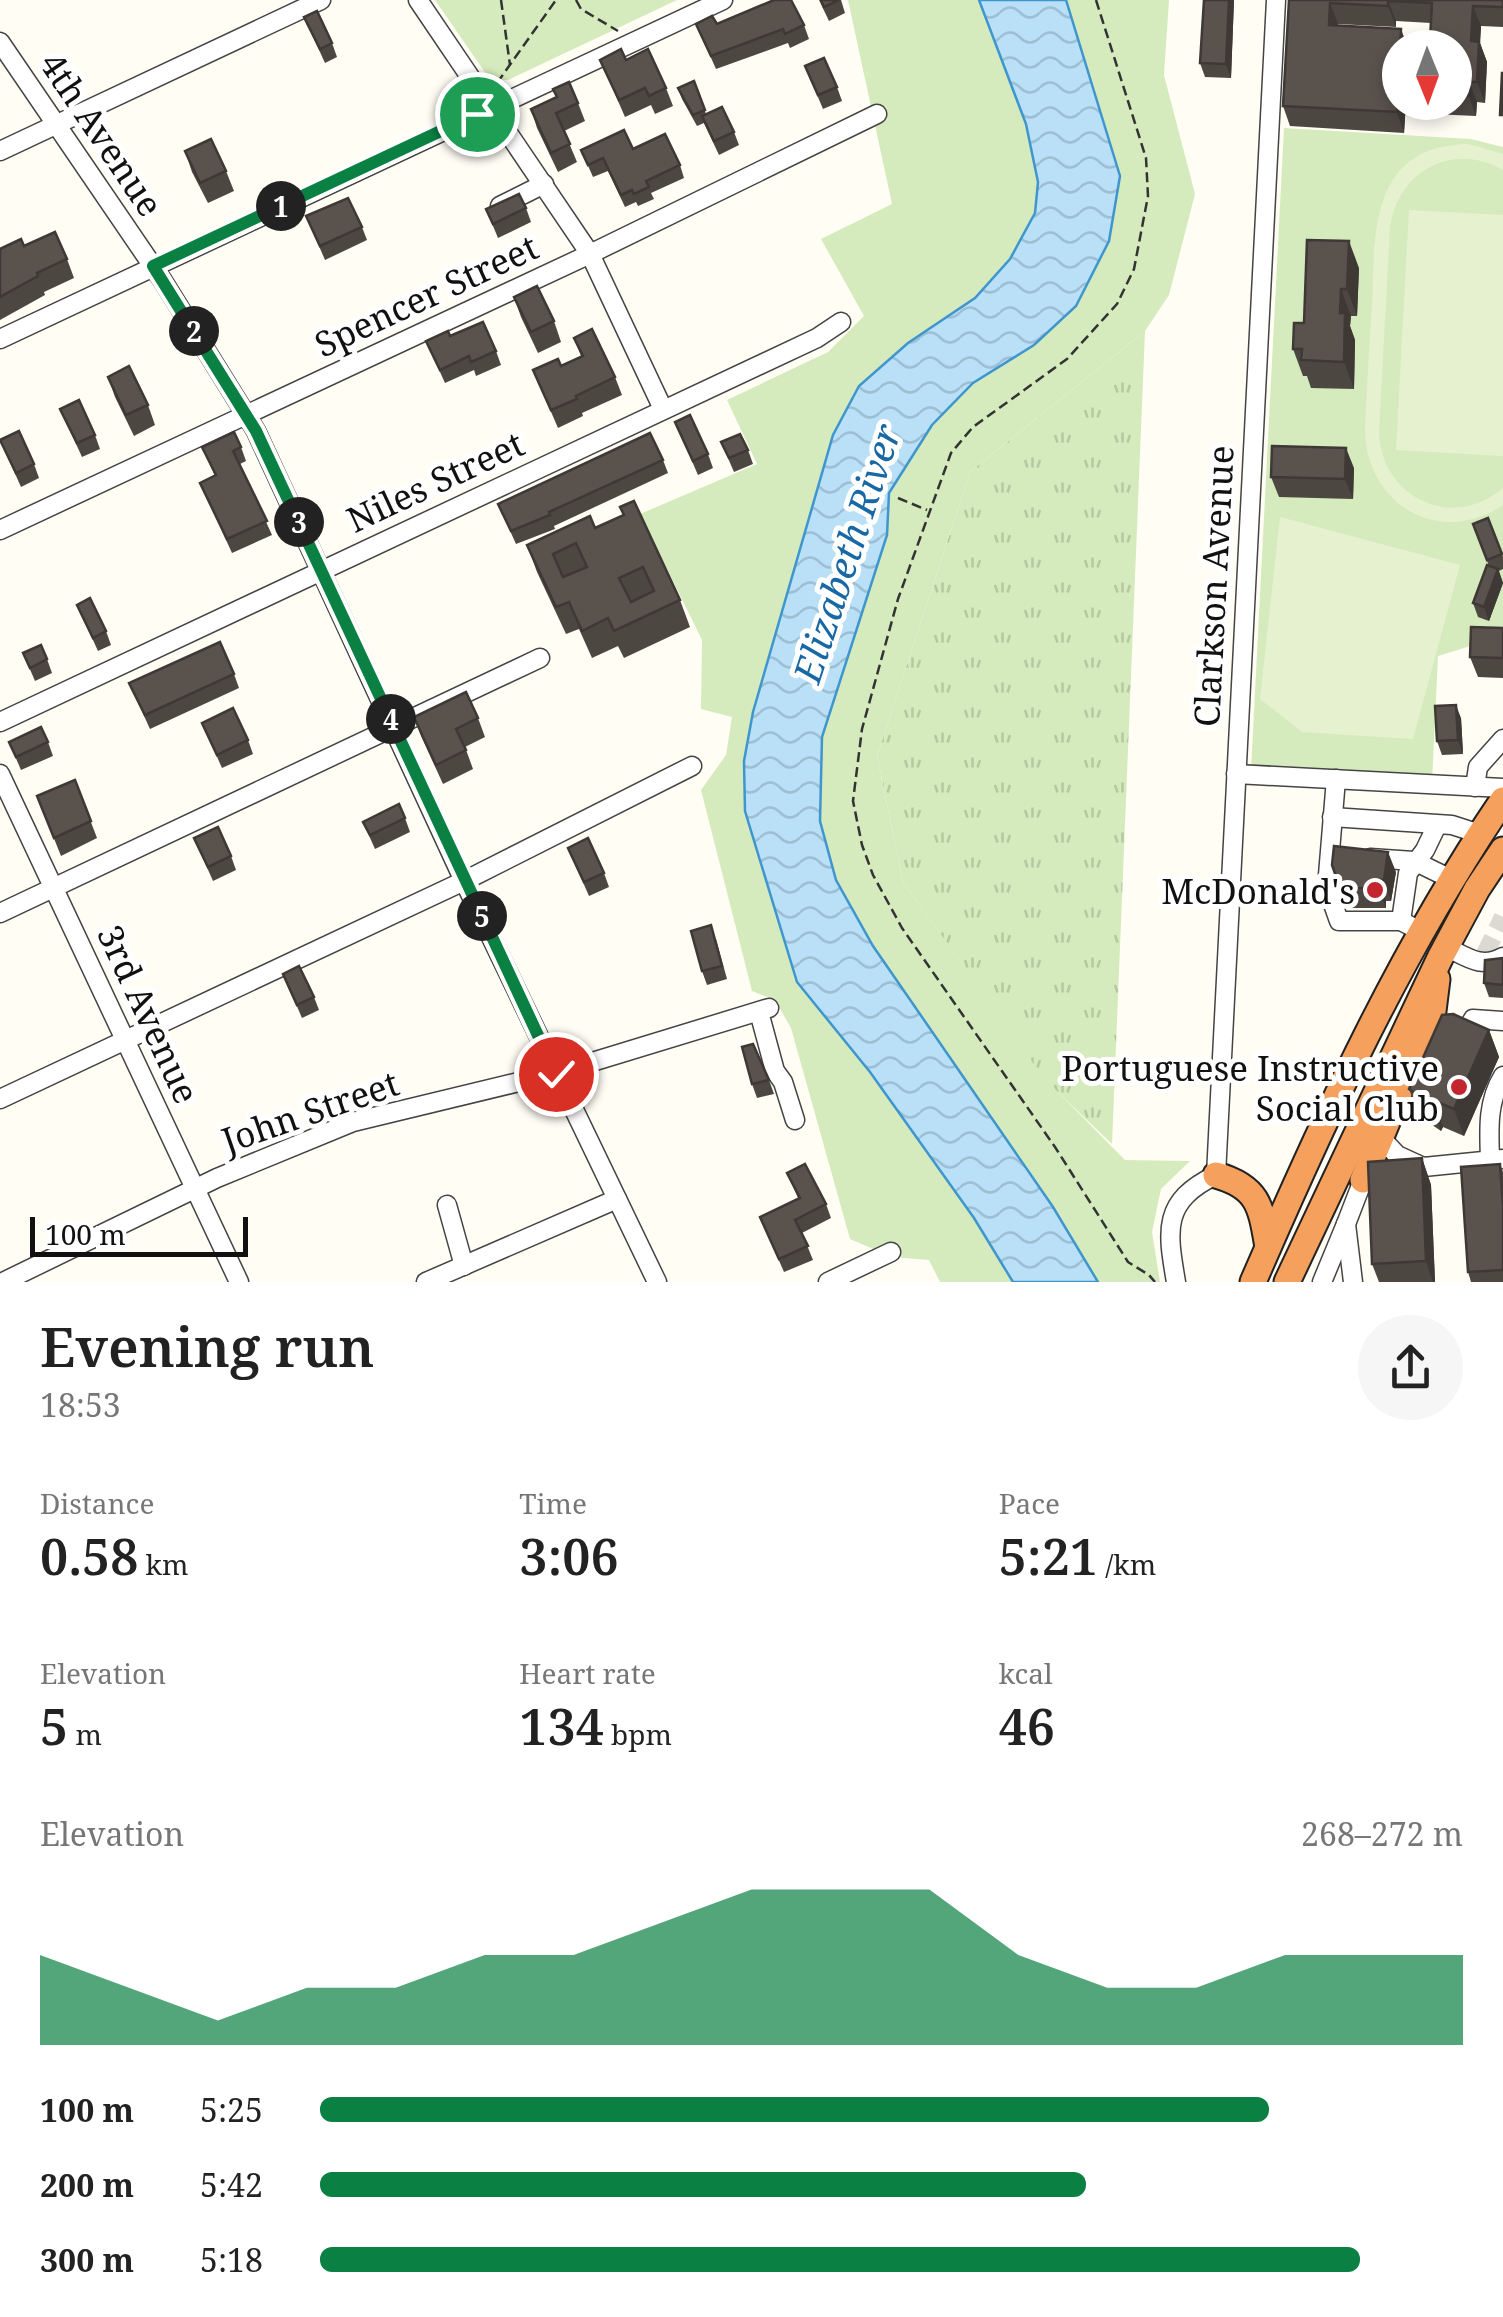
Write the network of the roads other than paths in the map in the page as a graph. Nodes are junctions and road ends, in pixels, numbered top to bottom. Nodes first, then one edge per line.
1 (321, 0) edge
2 (418, 0) edge
3 (723, 0) edge
4 (1276, 0) edge
5 (0, 42) edge
6 (491, 107) junction
7 (877, 114) dead end
8 (56, 124) junction
9 (0, 150) edge
10 (544, 184) junction
11 (490, 211) edge
12 (590, 254) junction
13 (153, 266) junction
14 (841, 322) dead end
15 (0, 338) edge
16 (664, 409) junction
17 (248, 415) junction
18 (0, 530) edge
19 (322, 572) junction
20 (540, 658) dead end
21 (0, 722) edge
22 (394, 726) junction
23 (1503, 739) edge
24 (692, 766) dead end
25 (0, 774) edge
26 (1236, 774) junction
27 (1336, 779) junction
28 (1475, 787) junction
29 (1503, 788) edge
30 (1503, 800) edge
31 (1332, 817) junction
32 (1437, 824) junction
33 (1480, 834) junction
34 (1503, 850) edge
35 (1348, 856) edge
36 (1414, 862) junction
37 (1451, 879) junction
38 (464, 881) junction
39 (54, 888) junction
40 (0, 912) edge
41 (1411, 927) junction
42 (1443, 952) junction
43 (1494, 957) edge
44 (1421, 1018) junction
45 (1503, 1020) edge
46 (126, 1041) junction
47 (556, 1074) junction
48 (1503, 1076) edge
49 (0, 1099) edge
50 (1496, 1116) edge
51 (795, 1120) dead end
52 (1382, 1139) junction
53 (1496, 1159) edge
54 (1421, 1166) junction
55 (1216, 1175) junction
56 (1363, 1180) junction
57 (196, 1190) junction
58 (617, 1198) junction
59 (446, 1205) dead end
60 (1346, 1224) junction
61 (1268, 1246) junction
62 (891, 1252) dead end
63 (464, 1266) junction
64 (3, 1282) edge
65 (239, 1282) edge
66 (426, 1282) edge
67 (657, 1282) edge
68 (828, 1282) edge
69 (1176, 1282) edge
70 (1253, 1282) edge
71 (1288, 1282) edge
72 (1322, 1282) edge
73 (1353, 1282) edge

1 - 8 street
2 - 6 street
3 - 6 street
4 - 26 street, Clarkson Avenue
5 - 8 street, 4th Avenue
6 - 10 street
6 - 13 street
7 - 12 street, Spencer Street
8 - 9 street
8 - 13 street, 4th Avenue
10 - 11 street
10 - 12 street
12 - 16 street
12 - 17 street, Spencer Street
13 - 15 street
13 - 17 street, 4th Avenue
14 - 16 street, Niles Street
16 - 19 street, Niles Street
17 - 18 street, Spencer Street
17 - 19 street, 4th Avenue
19 - 21 street, Niles Street
19 - 22 street, 4th Avenue
20 - 22 street
22 - 38 street, 4th Avenue
22 - 39 street
23 - 28 street
24 - 38 street
25 - 39 street, 3rd Avenue
26 - 27 street
26 - 55 street, Clarkson Avenue
27 - 28 street
27 - 31 street
28 - 29 street
30 - 33 highway
31 - 32 street
31 - 41 street
32 - 33 street
32 - 36 street
33 - 37 highway
34 - 42 highway
35 - 36 street
36 - 37 street
36 - 41 street
37 - 41 highway
38 - 46 street
38 - 47 street, 4th Avenue
39 - 40 street
39 - 46 street, 3rd Avenue
41 - 61 highway
42 - 43 street
42 - 44 highway
44 - 45 street
44 - 52 highway
44 - 71 highway
46 - 49 street
46 - 57 street, 3rd Avenue
47 - 51 street, John Street
47 - 57 street, John Street
47 - 58 street, 4th Avenue
48 - 50 street
50 - 53 street
52 - 54 street
52 - 56 highway
53 - 54 street
54 - 56 street
55 - 61 highway
55 - 69 street
56 - 60 street
57 - 64 street, John Street
57 - 65 street, 3rd Avenue
58 - 63 street
58 - 67 street, 4th Avenue
59 - 63 street
60 - 72 street
60 - 73 street
61 - 70 highway
62 - 68 street
63 - 66 street

